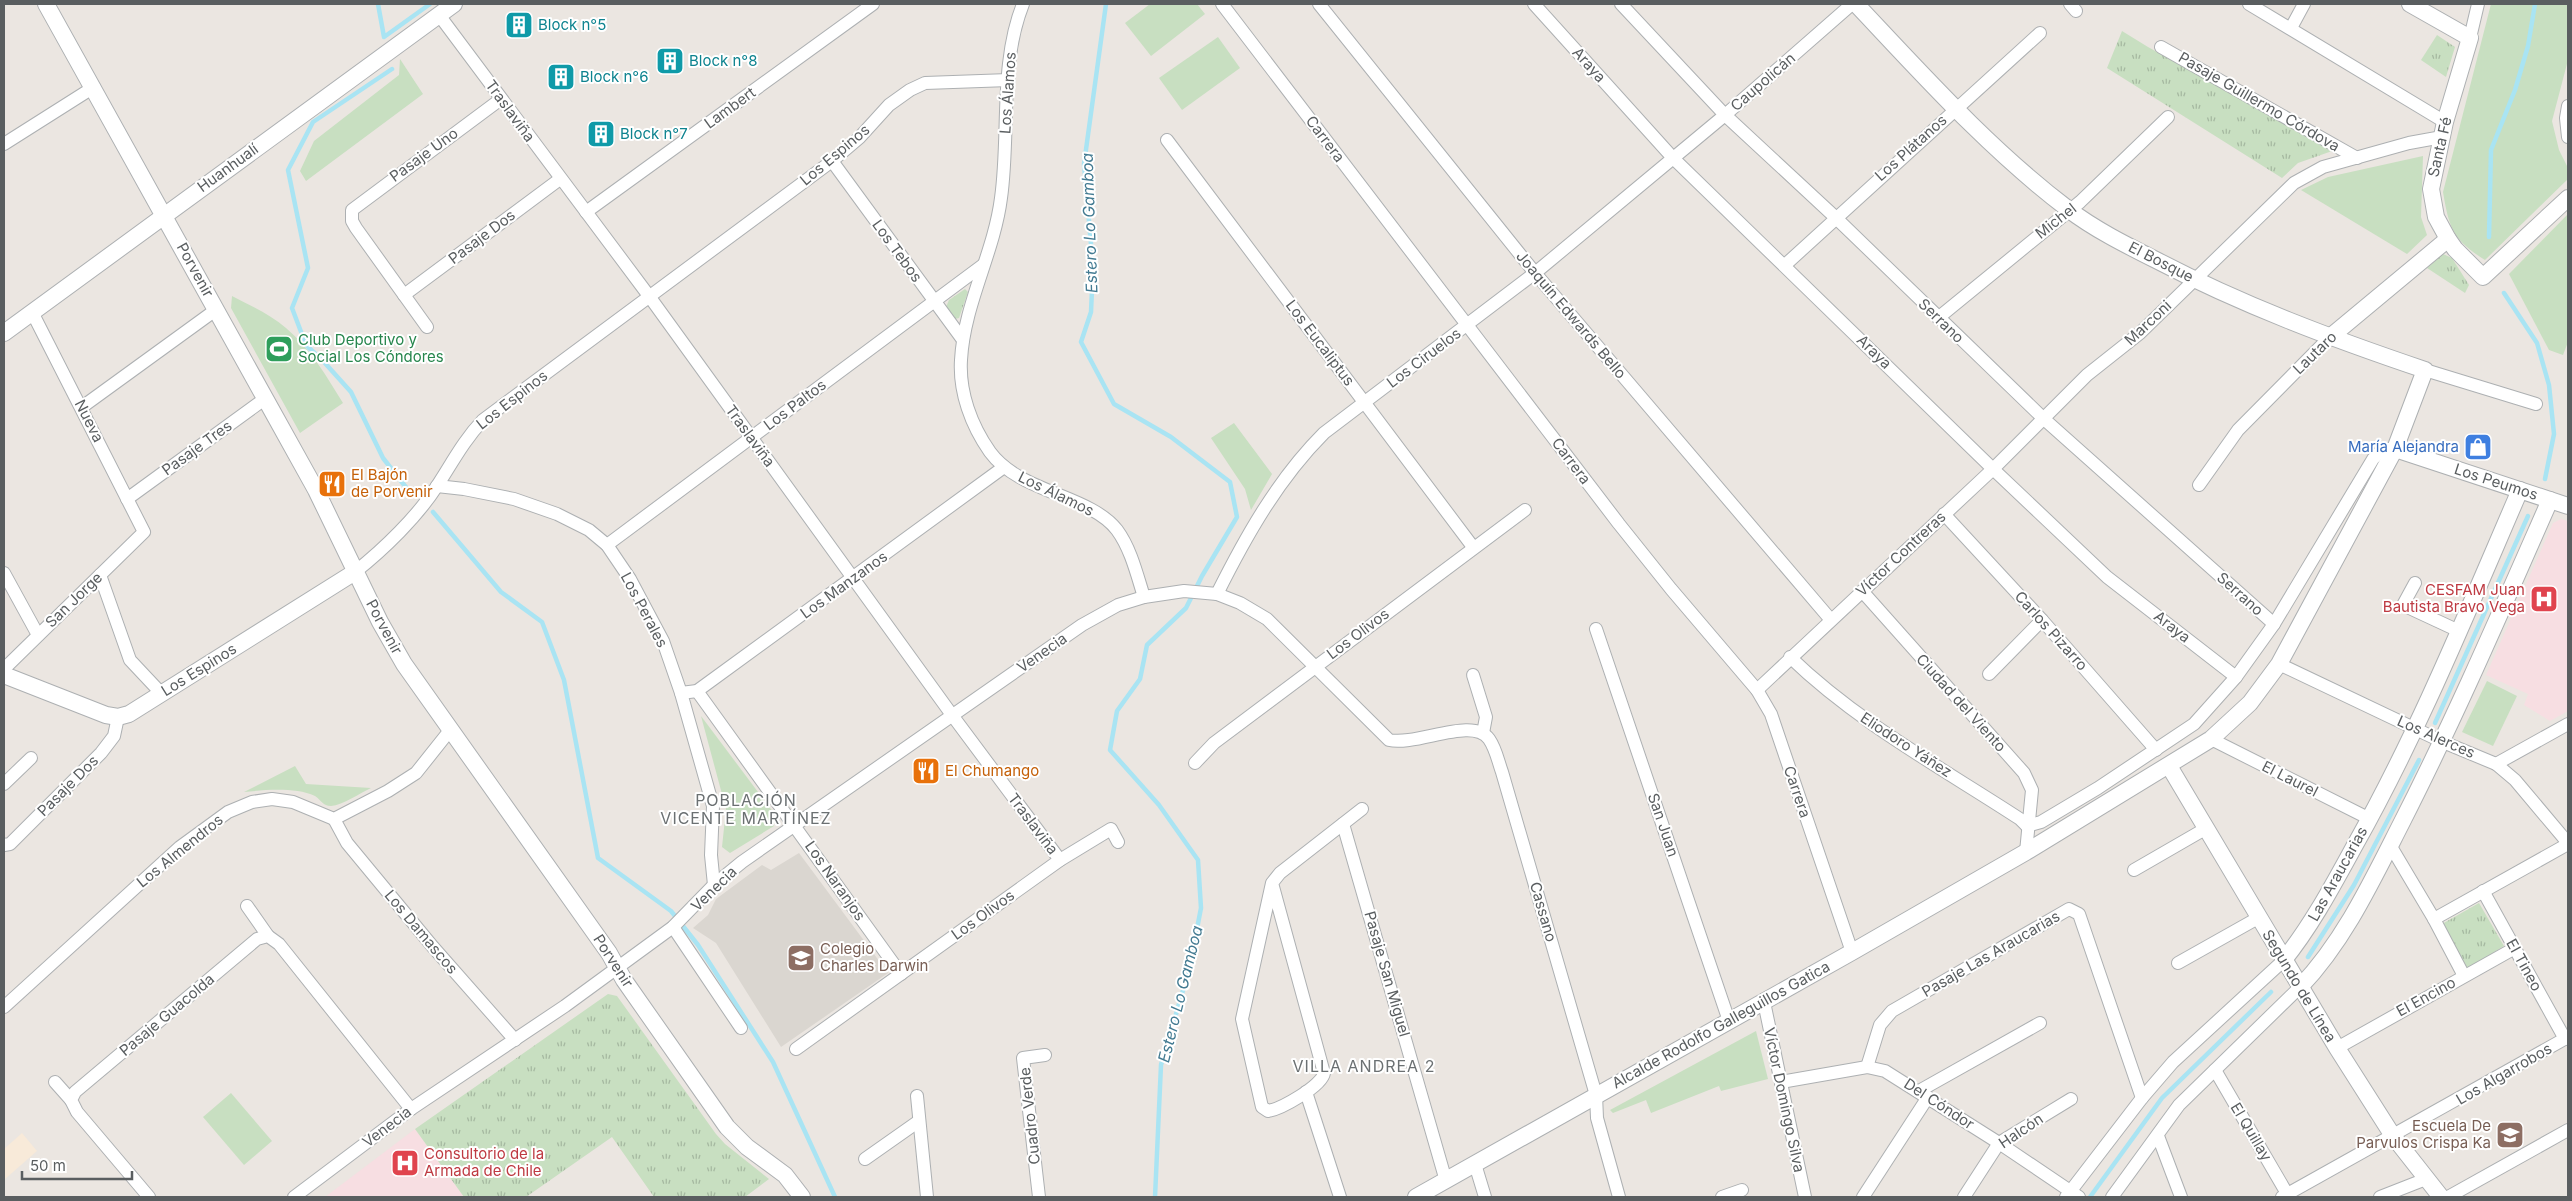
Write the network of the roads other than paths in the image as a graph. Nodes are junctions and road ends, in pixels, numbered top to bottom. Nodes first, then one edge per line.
1 (46, 4) edge
2 (454, 4) edge
3 (873, 4) edge
4 (1023, 4) edge
5 (1222, 4) edge
6 (1319, 4) edge
7 (1534, 4) edge
8 (1621, 4) edge
9 (1852, 4) edge
10 (1856, 4) edge
11 (2249, 4) edge
12 (2304, 4) edge
13 (2410, 4) edge
14 (2478, 4) edge
15 (439, 15) junction
16 (2291, 28) junction
17 (2040, 33) dead end
18 (2470, 38) junction
19 (2160, 46) dead end
20 (1009, 80) junction
21 (94, 87) junction
22 (501, 99) junction
23 (2568, 106) edge
24 (1954, 109) junction
25 (1725, 115) junction
26 (2168, 117) dead end
27 (2444, 129) junction
28 (2568, 136) edge
29 (1167, 140) dead end
30 (4, 144) edge
31 (1674, 158) junction
32 (2358, 158) junction
33 (832, 161) junction
34 (560, 179) junction
35 (2568, 198) edge
36 (2069, 210) junction
37 (586, 212) junction
38 (164, 214) junction
39 (1835, 217) junction
40 (2448, 239) junction
41 (983, 265) junction
42 (1784, 265) junction
43 (1534, 273) junction
44 (2194, 279) junction
45 (404, 295) junction
46 (649, 296) junction
47 (934, 302) junction
48 (217, 309) junction
49 (32, 312) junction
50 (1938, 318) junction
51 (1468, 326) junction
52 (427, 327) dead end
53 (4, 333) edge
54 (2329, 338) junction
55 (963, 340) junction
56 (2425, 370) junction
57 (266, 398) junction
58 (1365, 402) junction
59 (2536, 404) dead end
60 (82, 407) junction
61 (2044, 419) junction
62 (751, 438) junction
63 (2395, 449) junction
64 (1004, 467) junction
65 (1993, 469) junction
66 (2199, 485) dead end
67 (437, 486) junction
68 (2520, 490) junction
69 (127, 499) junction
70 (2550, 500) junction
71 (2568, 506) edge
72 (1525, 510) dead end
73 (1944, 514) junction
74 (144, 532) joint
75 (607, 545) junction
76 (1473, 547) junction
77 (355, 572) junction
78 (4, 573) edge
79 (100, 575) junction
80 (853, 578) junction
81 (2414, 584) dead end
82 (1862, 591) junction
83 (1212, 593) junction
84 (1144, 597) junction
85 (1831, 620) junction
86 (2042, 620) junction
87 (2274, 624) junction
88 (1596, 629) dead end
89 (2459, 631) junction
90 (38, 635) junction
91 (1790, 657) junction
92 (2279, 664) junction
93 (1315, 667) junction
94 (4, 669) edge
95 (1989, 674) dead end
96 (4, 675) edge
97 (1473, 675) dead end
98 (2236, 677) junction
99 (1757, 690) junction
100 (697, 691) junction
101 (161, 693) junction
102 (681, 693) junction
103 (952, 715) junction
104 (118, 717) junction
105 (2568, 724) edge
106 (2415, 728) junction
107 (451, 729) junction
108 (1483, 733) junction
109 (2211, 739) junction
110 (2443, 742) junction
111 (2156, 750) junction
112 (31, 758) dead end
113 (1195, 763) dead end
114 (2496, 764) junction
115 (2169, 766) junction
116 (4, 784) edge
117 (1362, 809) dead end
118 (2370, 819) junction
119 (334, 820) junction
120 (795, 824) junction
121 (1343, 824) junction
122 (2027, 826) junction
123 (2205, 829) junction
124 (1118, 842) dead end
125 (2568, 844) edge
126 (4, 845) edge
127 (2390, 845) junction
128 (2026, 852) junction
129 (1060, 860) junction
130 (2134, 870) dead end
131 (1272, 883) junction
132 (714, 885) junction
133 (2483, 891) junction
134 (247, 906) dead end
135 (2258, 918) junction
136 (2434, 919) junction
137 (673, 927) junction
138 (268, 936) junction
139 (2515, 948) junction
140 (1852, 952) junction
141 (2283, 961) junction
142 (2178, 963) dead end
143 (617, 968) junction
144 (901, 974) junction
145 (2464, 976) junction
146 (2300, 987) junction
147 (1764, 1002) junction
148 (4, 1007) edge
149 (1728, 1021) junction
150 (2040, 1023) dead end
151 (741, 1028) dead end
152 (2566, 1038) edge
153 (515, 1040) junction
154 (2336, 1048) junction
155 (796, 1049) dead end
156 (1046, 1055) dead end
157 (1867, 1067) junction
158 (2215, 1070) junction
159 (55, 1082) dead end
160 (1781, 1082) junction
161 (1306, 1092) junction
162 (1924, 1094) junction
163 (1596, 1095) junction
164 (917, 1096) dead end
165 (2142, 1098) junction
166 (2071, 1099) dead end
167 (71, 1100) junction
168 (412, 1109) junction
169 (919, 1121) junction
170 (2568, 1130) edge
171 (2158, 1136) junction
172 (2393, 1136) junction
173 (1999, 1143) junction
174 (865, 1159) dead end
175 (1475, 1164) junction
176 (2426, 1179) junction
177 (1446, 1181) junction
178 (1742, 1190) dead end
179 (2074, 1196) edge
180 (2286, 1196) edge
181 (149, 1197) edge
182 (294, 1197) edge
183 (802, 1197) edge
184 (927, 1197) edge
185 (1039, 1197) edge
186 (1340, 1197) edge
187 (1416, 1197) edge
188 (1485, 1197) edge
189 (1619, 1197) edge
190 (1722, 1197) edge
191 (1805, 1197) edge
192 (1862, 1197) edge
193 (1964, 1197) edge
194 (2112, 1197) edge
195 (2181, 1197) edge
196 (2380, 1197) edge
197 (2441, 1197) edge
198 (2448, 1197) edge

1 - 21 street, Porvenir
2 - 15 street, Huanhualí
3 - 37 street, Lambert
4 - 20 street, Los Álamos
5 - 51 street, Carrera
6 - 43 street, Joaquín Edwards Bello
7 - 31 street, Araya
8 - 25 street, Serrano
9 - 25 street, Caupolicán
10 - 24 street, El Bosque
11 - 16 street
12 - 16 street
13 - 18 street
14 - 18 street, Santa Fé
15 - 22 street, Traslaviña
15 - 38 street, Huanhualí
16 - 27 street
17 - 24 street, Los Plátanos
18 - 27 street, Santa Fé
19 - 32 street, Pasaje Guillermo Córdova
20 - 33 street, Los Espinos
20 - 41 street, Los Álamos
21 - 30 street
21 - 38 street, Porvenir
22 - 34 street, Traslaviña
22 - 45 street, Pasaje Uno
23 - 28 street
24 - 36 street, El Bosque
24 - 39 street, Los Plátanos
25 - 31 street, Caupolicán
25 - 39 street, Serrano
26 - 36 street, Michel
27 - 32 street, Marconi
27 - 40 street, Santa Fé
29 - 58 street, Los Eucaliptus
31 - 42 street, Araya
31 - 43 street, Los Ciruelos
32 - 44 street, Marconi
33 - 46 street, Los Espinos
33 - 47 street, Los Tebos
34 - 37 street, Traslaviña
34 - 45 street, Pasaje Dos
35 - 40 street, Santa Fé
36 - 44 street, El Bosque
36 - 50 street, Michel
37 - 46 street, Traslaviña
38 - 48 street, Porvenir
38 - 49 street, Huanhualí
39 - 42 street, Los Plátanos
39 - 50 street, Serrano
40 - 54 street, Lautaro
41 - 47 street, Los Paltos
41 - 55 street, Los Álamos
42 - 65 street, Araya
43 - 51 street, Los Ciruelos
43 - 85 street, Joaquín Edwards Bello
44 - 54 street, El Bosque
44 - 61 street, Marconi
45 - 52 street
46 - 62 street, Traslaviña
46 - 67 street, Los Espinos
47 - 55 street, Los Tebos
47 - 62 street, Los Paltos
48 - 57 street, Porvenir
48 - 60 street
49 - 53 street, Huanhualí
49 - 60 street, Nueva
50 - 61 street, Serrano
51 - 58 street, Los Ciruelos
51 - 99 street, Carrera
54 - 56 street, El Bosque
54 - 66 street, Lautaro
55 - 64 street, Los Álamos
56 - 59 street, El Bosque
56 - 63 street, Alcalde Rodolfo Galleguillos Gatica
57 - 69 street, Pasaje Tres
57 - 77 street, Porvenir
58 - 76 street, Los Eucaliptus
58 - 83 street, Los Ciruelos
60 - 69 street, Nueva
61 - 65 street, Víctor Contreras
61 - 87 street, Serrano
62 - 75 street, Los Paltos
62 - 80 street, Traslaviña
63 - 68 street, Los Peumos
63 - 87 street
63 - 92 street, Alcalde Rodolfo Galleguillos Gatica
64 - 80 street, Los Manzanos
64 - 84 street, Los Álamos
65 - 73 street, Víctor Contreras
65 - 98 street, Araya
67 - 75 street, Los Perales
67 - 77 street, Los Espinos
68 - 70 street, Los Peumos
68 - 89 street, Las Araucarias
69 - 74 street, Nueva
70 - 71 street, Los Peumos
70 - 110 street
72 - 76 street, Los Olivos
73 - 82 street, Víctor Contreras
73 - 86 street, Carlos Pizarro
74 - 79 street, San Jorge
75 - 102 street, Los Perales
76 - 93 street, Los Olivos
77 - 101 street, Los Espinos
77 - 107 street, Porvenir
78 - 90 street
79 - 90 street, San Jorge
79 - 101 street
80 - 100 street, Los Manzanos
80 - 103 street, Traslaviña
81 - 89 street
82 - 85 street, Víctor Contreras
82 - 122 street, Ciudad del Viento
83 - 84 street
83 - 93 street
84 - 103 street, Venecia
85 - 91 street, Víctor Contreras
86 - 95 street
86 - 111 street, Carlos Pizarro
87 - 98 street
88 - 149 street, San Juan
89 - 106 street, Las Araucarias
90 - 94 street, San Jorge
91 - 99 street, Víctor Contreras
91 - 122 street, Eliodoro Yáñez
92 - 106 street, Los Alerces
92 - 109 street, Alcalde Rodolfo Galleguillos Gatica
93 - 108 street
93 - 113 street, Los Olivos
96 - 104 street
97 - 108 street
98 - 111 street
99 - 140 street, Carrera
100 - 102 street, Los Manzanos
100 - 120 street, Los Naranjos
101 - 104 street, Los Espinos
102 - 132 street, Los Perales
103 - 120 street, Venecia
103 - 129 street, Traslaviña
104 - 126 street, Pasaje Dos
105 - 114 street
106 - 110 street, Los Alerces
106 - 118 street, Las Araucarias
107 - 119 street
107 - 143 street, Porvenir
108 - 163 street, Cassano
109 - 115 street, Alcalde Rodolfo Galleguillos Gatica
109 - 118 street, El Laurel
110 - 114 street, Los Alerces
110 - 127 street
111 - 122 street
112 - 116 street
114 - 125 street, Los Alerces
115 - 123 street, Segundo de Línea
115 - 128 street, Alcalde Rodolfo Galleguillos Gatica
117 - 121 street
118 - 141 street, Las Araucarias
119 - 148 street, Los Almendros
119 - 153 street, Los Damascos
120 - 132 street, Venecia
120 - 144 street, Los Naranjos
121 - 131 street
121 - 177 street, Pasaje San Miguel
122 - 128 street
123 - 130 street
123 - 135 street, Segundo de Línea
124 - 129 street, Los Olivos
125 - 133 street
127 - 136 street
127 - 146 street
128 - 140 street, Alcalde Rodolfo Galleguillos Gatica
129 - 144 street, Los Olivos
131 - 161 street
131 - 161 street
132 - 137 street, Venecia
133 - 136 street
133 - 139 street, El Tineo
134 - 138 street
135 - 141 street, Segundo de Línea
135 - 142 street
136 - 145 street
137 - 143 street, Venecia
137 - 151 street
138 - 167 street, Pasaje Guacolda
138 - 168 street
139 - 145 street, El Encino
139 - 152 street, El Tineo
140 - 147 street, Alcalde Rodolfo Galleguillos Gatica
141 - 146 street, Segundo de Línea
141 - 165 street, Las Araucarias
143 - 153 street, Venecia
143 - 183 street, Porvenir
144 - 155 street, Los Olivos
145 - 154 street, El Encino
146 - 154 street, Segundo de Línea
146 - 158 street
147 - 149 street, Alcalde Rodolfo Galleguillos Gatica
147 - 160 street, Víctor Domingo Silva
149 - 163 street, Alcalde Rodolfo Galleguillos Gatica
150 - 162 street
152 - 172 street, Los Algarrobos
153 - 168 street, Venecia
154 - 172 street, Segundo de Línea
156 - 185 street, Cuadro Verde
157 - 160 street, Del Cóndor
157 - 162 street, Del Cóndor
157 - 165 street, Pasaje Las Araucarias
158 - 171 street
158 - 180 street, El Quillay
159 - 167 street
160 - 191 street, Víctor Domingo Silva
161 - 186 street
162 - 173 street, Del Cóndor
162 - 192 street
163 - 175 street, Alcalde Rodolfo Galleguillos Gatica
163 - 189 street, Cassano
164 - 169 street
165 - 179 street, Las Araucarias
166 - 173 street, Halcón
167 - 181 street
168 - 182 street, Venecia
169 - 174 street
169 - 184 street
170 - 198 street
171 - 194 street
171 - 195 street
172 - 176 street, Segundo de Línea
172 - 180 street, Los Algarrobos
173 - 179 street, Del Cóndor
173 - 193 street, Halcón
175 - 177 street, Alcalde Rodolfo Galleguillos Gatica
175 - 188 street
176 - 196 street
176 - 197 street, Segundo de Línea
177 - 187 street, Alcalde Rodolfo Galleguillos Gatica
178 - 190 street

